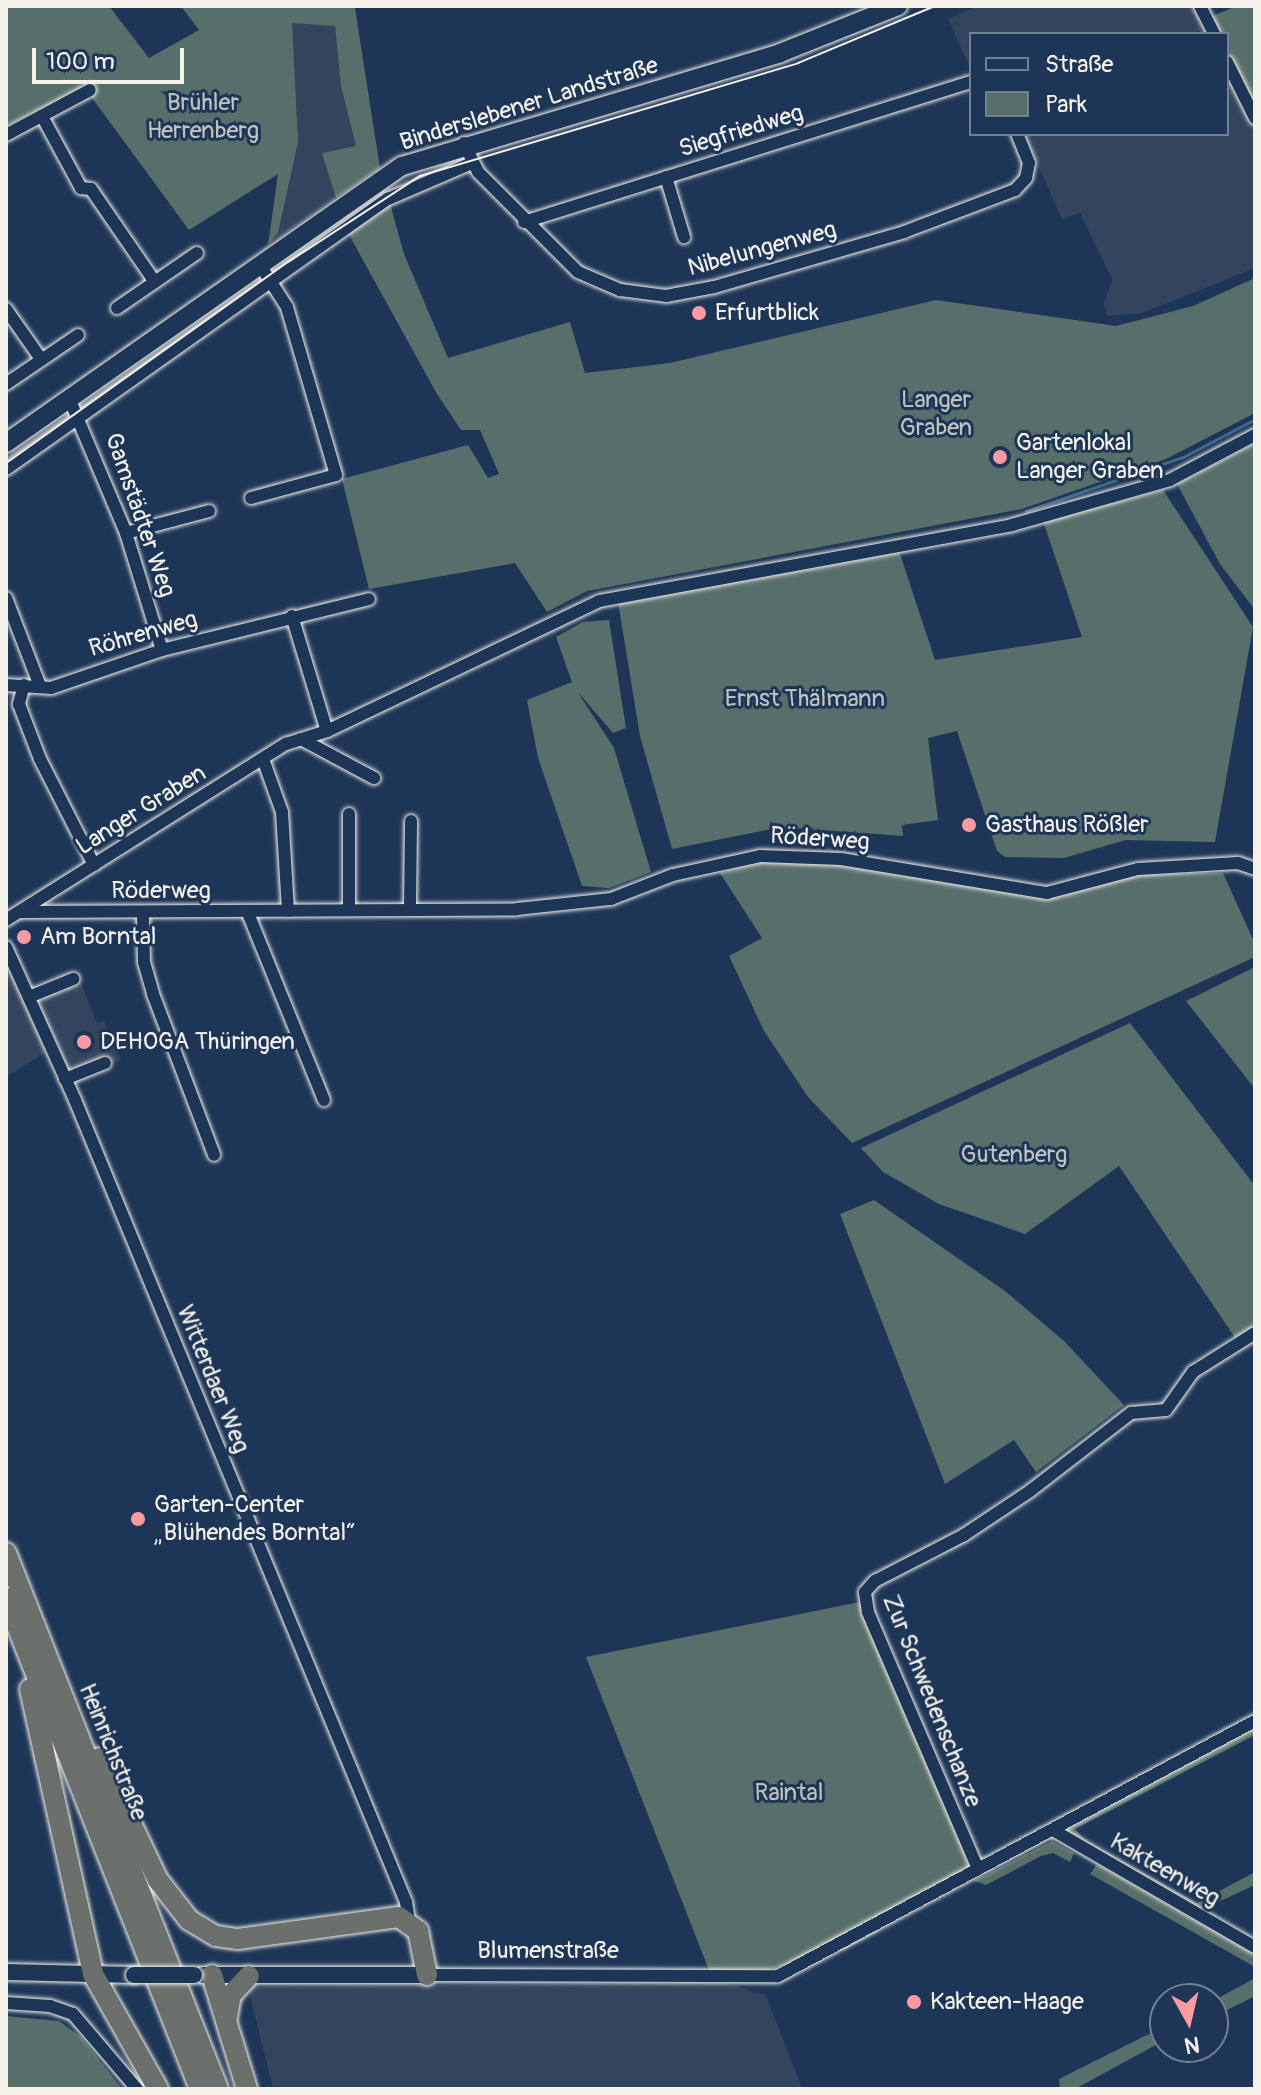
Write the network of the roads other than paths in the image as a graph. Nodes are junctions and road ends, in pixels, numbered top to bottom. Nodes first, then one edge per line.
1 (898, 6) edge
2 (1204, 7) edge
3 (1213, 32) edge
4 (1229, 66) edge
5 (969, 83) edge
6 (90, 90) dead end
7 (43, 118) junction
8 (1255, 118) edge
9 (6, 135) edge
10 (1018, 136) edge
11 (464, 143) junction
12 (472, 163) junction
13 (666, 177) junction
14 (524, 222) junction
15 (684, 237) dead end
16 (197, 253) dead end
17 (260, 265) junction
18 (155, 282) junction
19 (271, 282) junction
20 (117, 308) dead end
21 (6, 309) edge
22 (78, 335) dead end
23 (41, 359) junction
24 (6, 384) edge
25 (69, 398) junction
26 (81, 416) junction
27 (1255, 435) edge
28 (6, 443) edge
29 (6, 469) edge
30 (251, 498) dead end
31 (209, 511) dead end
32 (126, 533) junction
33 (6, 598) edge
34 (369, 599) dead end
35 (292, 616) junction
36 (162, 650) junction
37 (6, 685) edge
38 (24, 685) junction
39 (40, 686) junction
40 (327, 731) junction
41 (301, 739) junction
42 (263, 759) junction
43 (374, 778) dead end
44 (349, 814) dead end
45 (411, 821) dead end
46 (94, 865) junction
47 (1255, 869) edge
48 (410, 907) junction
49 (349, 908) junction
50 (288, 911) junction
51 (21, 912) junction
52 (248, 913) junction
53 (143, 915) junction
54 (6, 920) edge
55 (6, 947) edge
56 (73, 979) dead end
57 (29, 997) junction
58 (105, 1063) dead end
59 (65, 1079) junction
60 (324, 1100) dead end
61 (214, 1155) dead end
62 (1255, 1333) edge
63 (6, 1553) edge
64 (6, 1598) edge
65 (19, 1632) junction
66 (62, 1698) junction
67 (1255, 1721) edge
68 (1053, 1830) junction
69 (978, 1869) junction
70 (409, 1920) junction
71 (1255, 1947) edge
72 (6, 1972) edge
73 (154, 1973) junction
74 (93, 1974) junction
75 (203, 1975) junction
76 (427, 1975) junction
77 (249, 1976) junction
78 (6, 2003) edge
79 (226, 2021) junction
80 (137, 2089) edge
81 (158, 2089) edge
82 (200, 2089) edge
83 (218, 2089) edge
84 (247, 2089) edge

1 - 11 main road, Binderslebener Landstraße
2 - 3 street
4 - 8 street
5 - 13 street, Siegfriedweg
6 - 7 street
7 - 9 street
7 - 18 street
10 - 14 street, Nibelungenweg
11 - 12 street, Nibelungenweg
11 - 17 main road, Binderslebener Landstraße
12 - 14 street, Nibelungenweg
12 - 19 street
13 - 14 street, Siegfriedweg
13 - 15 street
16 - 18 street
17 - 19 street
17 - 25 main road, Binderslebener Landstraße
18 - 20 street
19 - 26 street
19 - 30 street
21 - 23 street
22 - 23 street
23 - 24 street
25 - 26 street, Gamstädter Weg
25 - 28 main road, Binderslebener Landstraße
26 - 29 street
26 - 32 street, Gamstädter Weg
27 - 40 street, Langer Graben
31 - 32 street
32 - 36 street, Gamstädter Weg
33 - 39 street
34 - 35 street, Röhrenweg
35 - 36 street, Röhrenweg
35 - 40 street
36 - 39 street, Röhrenweg
37 - 38 street, Röhrenweg
38 - 39 street, Röhrenweg
38 - 46 street
40 - 41 street, Langer Graben
41 - 42 street, Langer Graben
41 - 43 street
42 - 46 street, Langer Graben
42 - 50 street
44 - 49 street
45 - 48 street
46 - 51 street, Langer Graben
47 - 48 street, Röderweg
48 - 49 street, Röderweg
49 - 50 street, Röderweg
50 - 52 street, Röderweg
51 - 53 street, Röderweg
51 - 54 street, Langer Graben
52 - 53 street, Röderweg
52 - 60 street
53 - 61 street
55 - 57 street, Witterdaer Weg
56 - 57 street
57 - 59 street, Witterdaer Weg
58 - 59 street
59 - 70 street, Witterdaer Weg
62 - 69 street, Zur Schwedenschanze
63 - 66 highway, Heinrichstraße
64 - 65 highway, Heinrichstraße
65 - 73 highway, Heinrichstraße
65 - 74 highway
66 - 70 highway
66 - 73 highway, Heinrichstraße
67 - 68 street, Blumenstraße
68 - 69 street, Blumenstraße
68 - 71 street, Kakteenweg
69 - 76 street, Blumenstraße
70 - 76 highway
72 - 74 street, Blumenstraße
73 - 74 street, Blumenstraße
73 - 75 street, Blumenstraße, bridge
73 - 82 highway
73 - 83 highway
74 - 81 highway
75 - 77 street, Blumenstraße
75 - 79 highway
76 - 77 street, Blumenstraße
77 - 79 highway
78 - 80 street
79 - 84 highway

